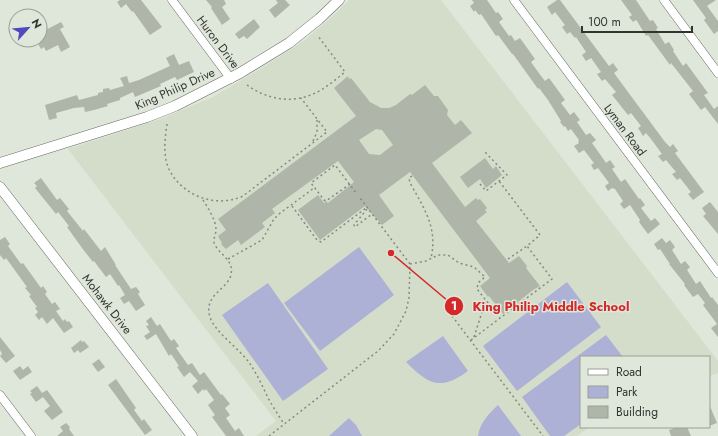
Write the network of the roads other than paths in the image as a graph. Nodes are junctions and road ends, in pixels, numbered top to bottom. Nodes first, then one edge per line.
1 (172, 0) edge
2 (339, 0) edge
3 (514, 0) edge
4 (664, 0) edge
5 (718, 73) edge
6 (231, 79) junction
7 (0, 163) edge
8 (0, 187) edge
9 (718, 274) edge
10 (0, 396) edge
11 (31, 436) edge
12 (192, 436) edge

1 - 6 street, Huron Drive
2 - 6 street, King Philip Drive
3 - 9 street, Lyman Road
4 - 5 street
6 - 7 street, King Philip Drive
8 - 12 street, Mohawk Drive
10 - 11 street

